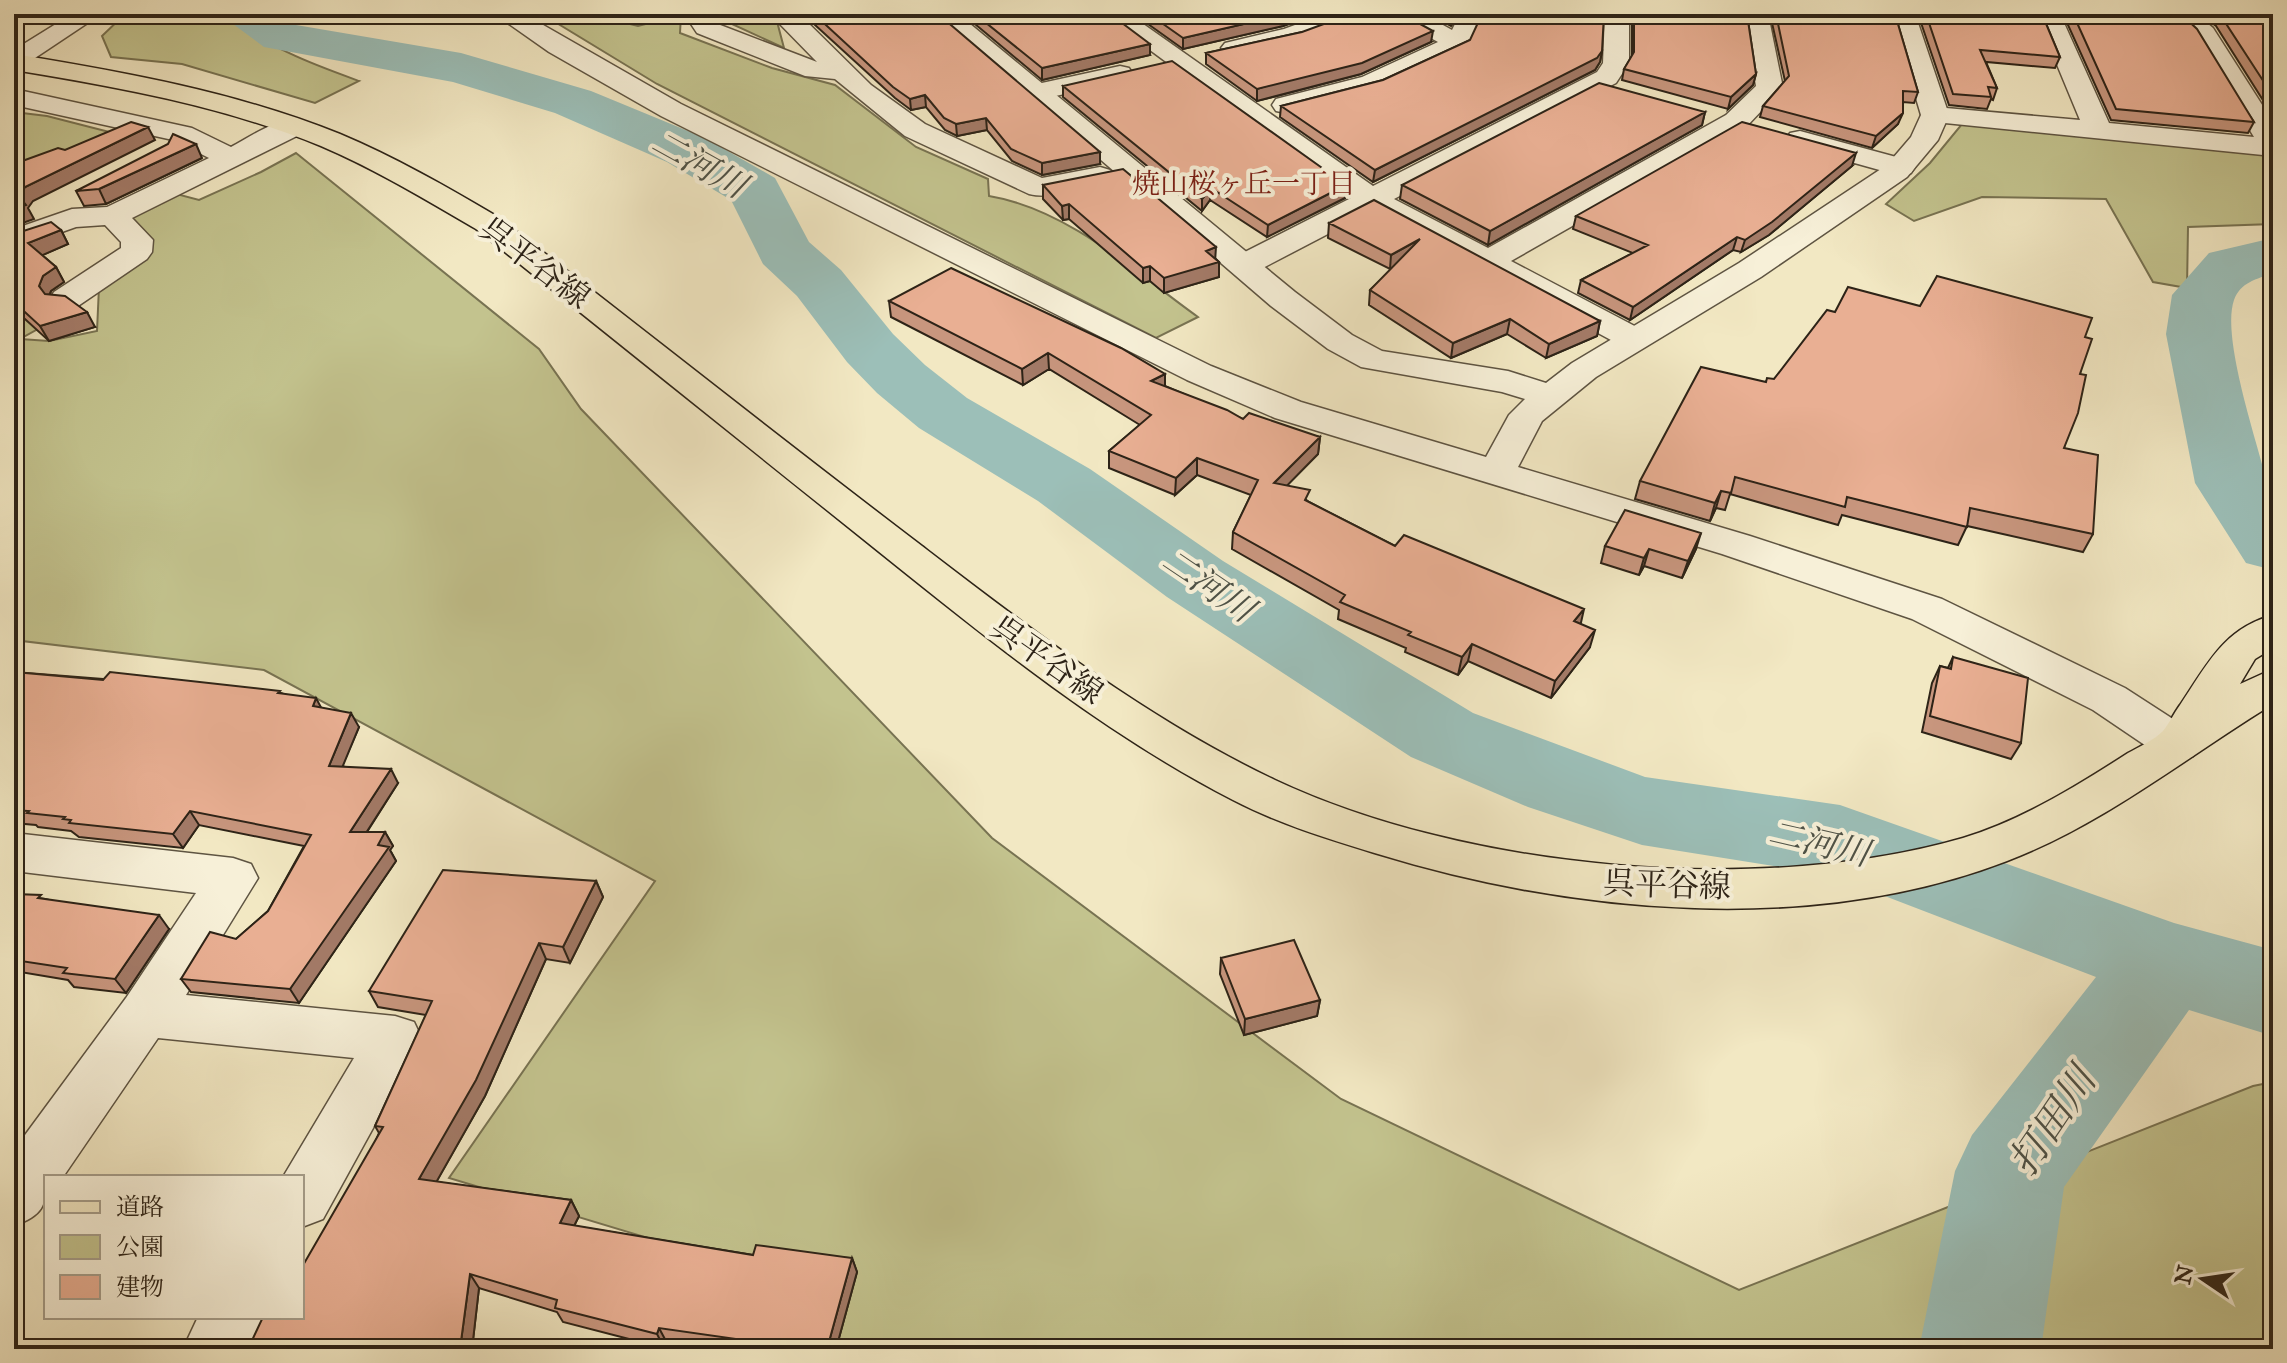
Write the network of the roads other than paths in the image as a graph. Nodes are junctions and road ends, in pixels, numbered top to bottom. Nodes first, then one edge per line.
1 (89, 14) edge
2 (507, 14) edge
3 (641, 14) edge
4 (655, 14) edge
5 (701, 14) edge
6 (787, 14) edge
7 (943, 14) edge
8 (1113, 14) edge
9 (1348, 14) edge
10 (1405, 14) edge
11 (1472, 14) edge
12 (1756, 14) edge
13 (1903, 14) edge
14 (2048, 14) edge
15 (2181, 14) edge
16 (1608, 17) edge
17 (1458, 43) junction
18 (1178, 60) junction
19 (14, 61) edge
20 (57, 69) junction
21 (842, 72) junction
22 (1593, 84) junction
23 (14, 91) edge
24 (1037, 92) junction
25 (1621, 92) edge
26 (14, 97) edge
27 (1693, 110) edge
28 (1252, 113) junction
29 (1935, 115) junction
30 (1736, 121) junction
31 (293, 127) junction
32 (2099, 132) junction
33 (2273, 146) edge
34 (230, 157) junction
35 (1901, 167) junction
36 (1129, 170) junction
37 (84, 190) edge
38 (1372, 199) junction
39 (44, 212) junction
40 (113, 216) junction
41 (14, 240) edge
42 (1488, 261) junction
43 (1244, 265) junction
44 (66, 299) edge
45 (1634, 339) junction
46 (1552, 396) junction
47 (1496, 473) junction
48 (2257, 639) edge
49 (2269, 686) edge
50 (2177, 744) junction
51 (14, 852) edge
52 (145, 1014) junction
53 (304, 1196) edge
54 (14, 1198) edge
55 (232, 1319) edge
56 (215, 1349) edge

1 - 19 street
2 - 47 street
3 - 4 street
5 - 21 street
6 - 21 street
7 - 24 street
8 - 18 street
9 - 18 street
10 - 17 street
11 - 17 street
12 - 30 street
13 - 29 street
14 - 32 street
15 - 33 street
16 - 22 street
17 - 28 street
18 - 24 street
18 - 28 street
19 - 20 main road, 呉平谷線
20 - 23 street
20 - 31 main road, 呉平谷線
21 - 36 street
22 - 25 street
22 - 38 street
24 - 36 street
26 - 34 street
27 - 30 street
28 - 38 street
29 - 32 street
29 - 35 street
30 - 35 street
30 - 42 street
31 - 34 street
31 - 50 main road, 呉平谷線
32 - 33 street
34 - 40 street
35 - 45 street
36 - 43 street
37 - 39 street
38 - 42 street
38 - 43 street
39 - 40 street
39 - 41 street
40 - 44 street
42 - 45 street
43 - 46 street
45 - 46 street
46 - 47 street
47 - 50 street
48 - 50 main road, 呉平谷線
49 - 50 main road, 呉平谷線
51 - 52 street
52 - 53 street
52 - 54 street
55 - 56 street

